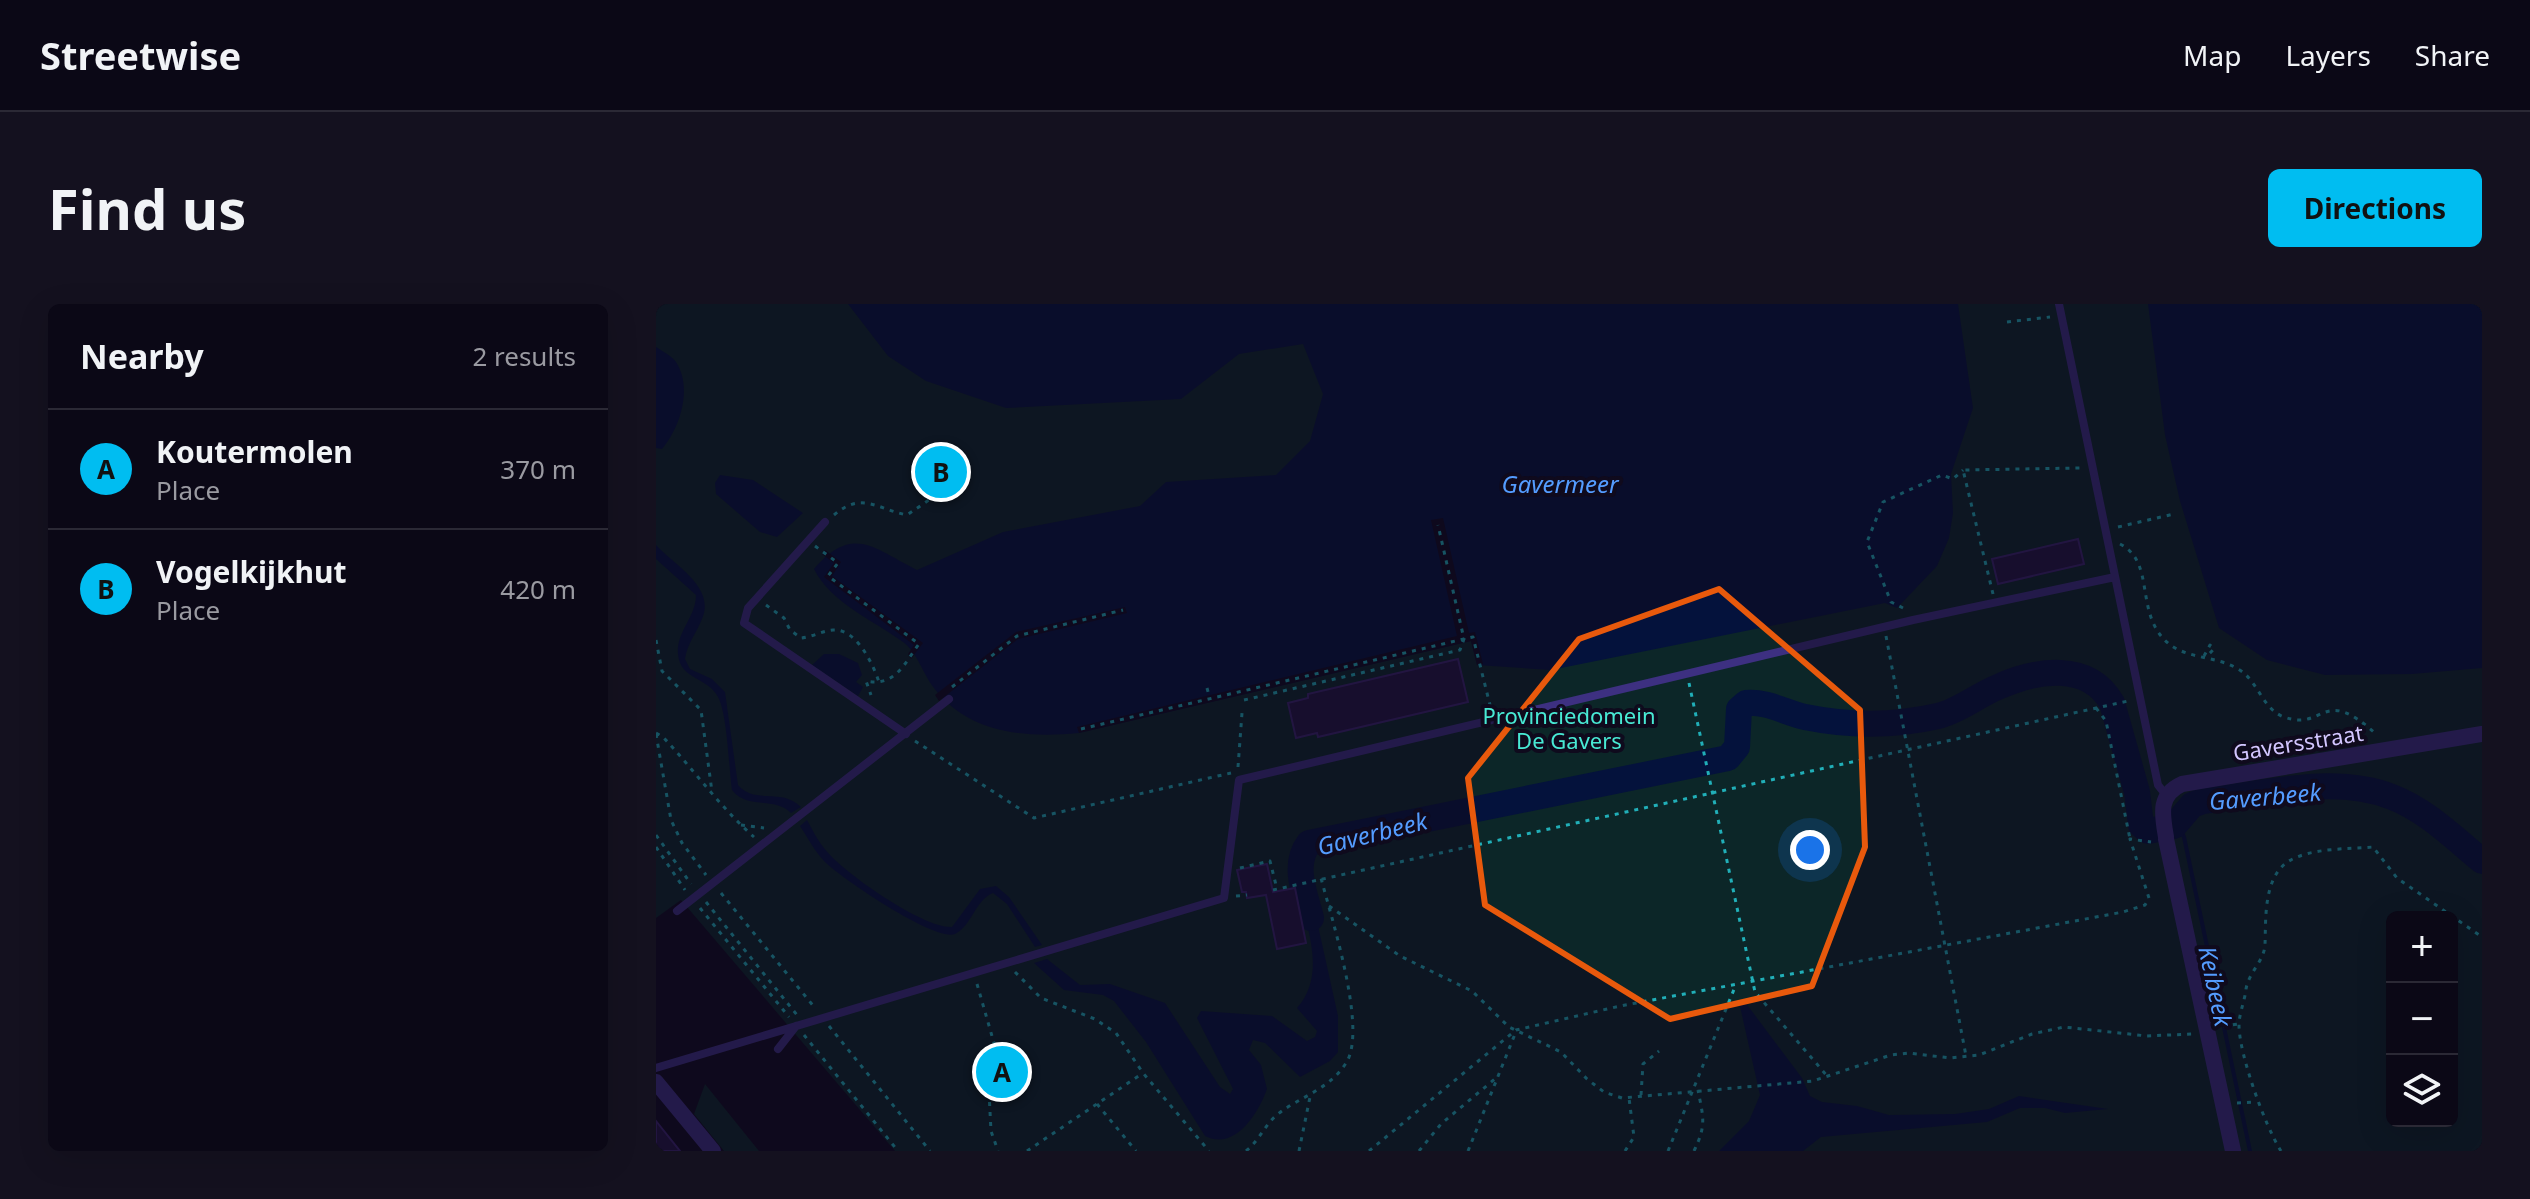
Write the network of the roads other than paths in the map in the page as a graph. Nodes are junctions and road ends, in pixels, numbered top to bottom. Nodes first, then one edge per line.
1 (2059, 304) edge
2 (825, 522) road end
3 (2115, 577) junction
4 (946, 696) road end
5 (906, 734) junction
6 (2482, 734) edge
7 (2166, 795) junction
8 (677, 911) dead end
9 (800, 1025) junction
10 (778, 1049) dead end
11 (656, 1068) edge
12 (656, 1082) edge
13 (713, 1151) edge
14 (2233, 1151) edge

1 - 3 lane
2 - 5 lane
3 - 7 lane
3 - 9 lane
4 - 5 lane
5 - 8 lane
6 - 7 street, Gaversstraat
7 - 14 street
9 - 10 lane
9 - 11 lane
12 - 13 street

